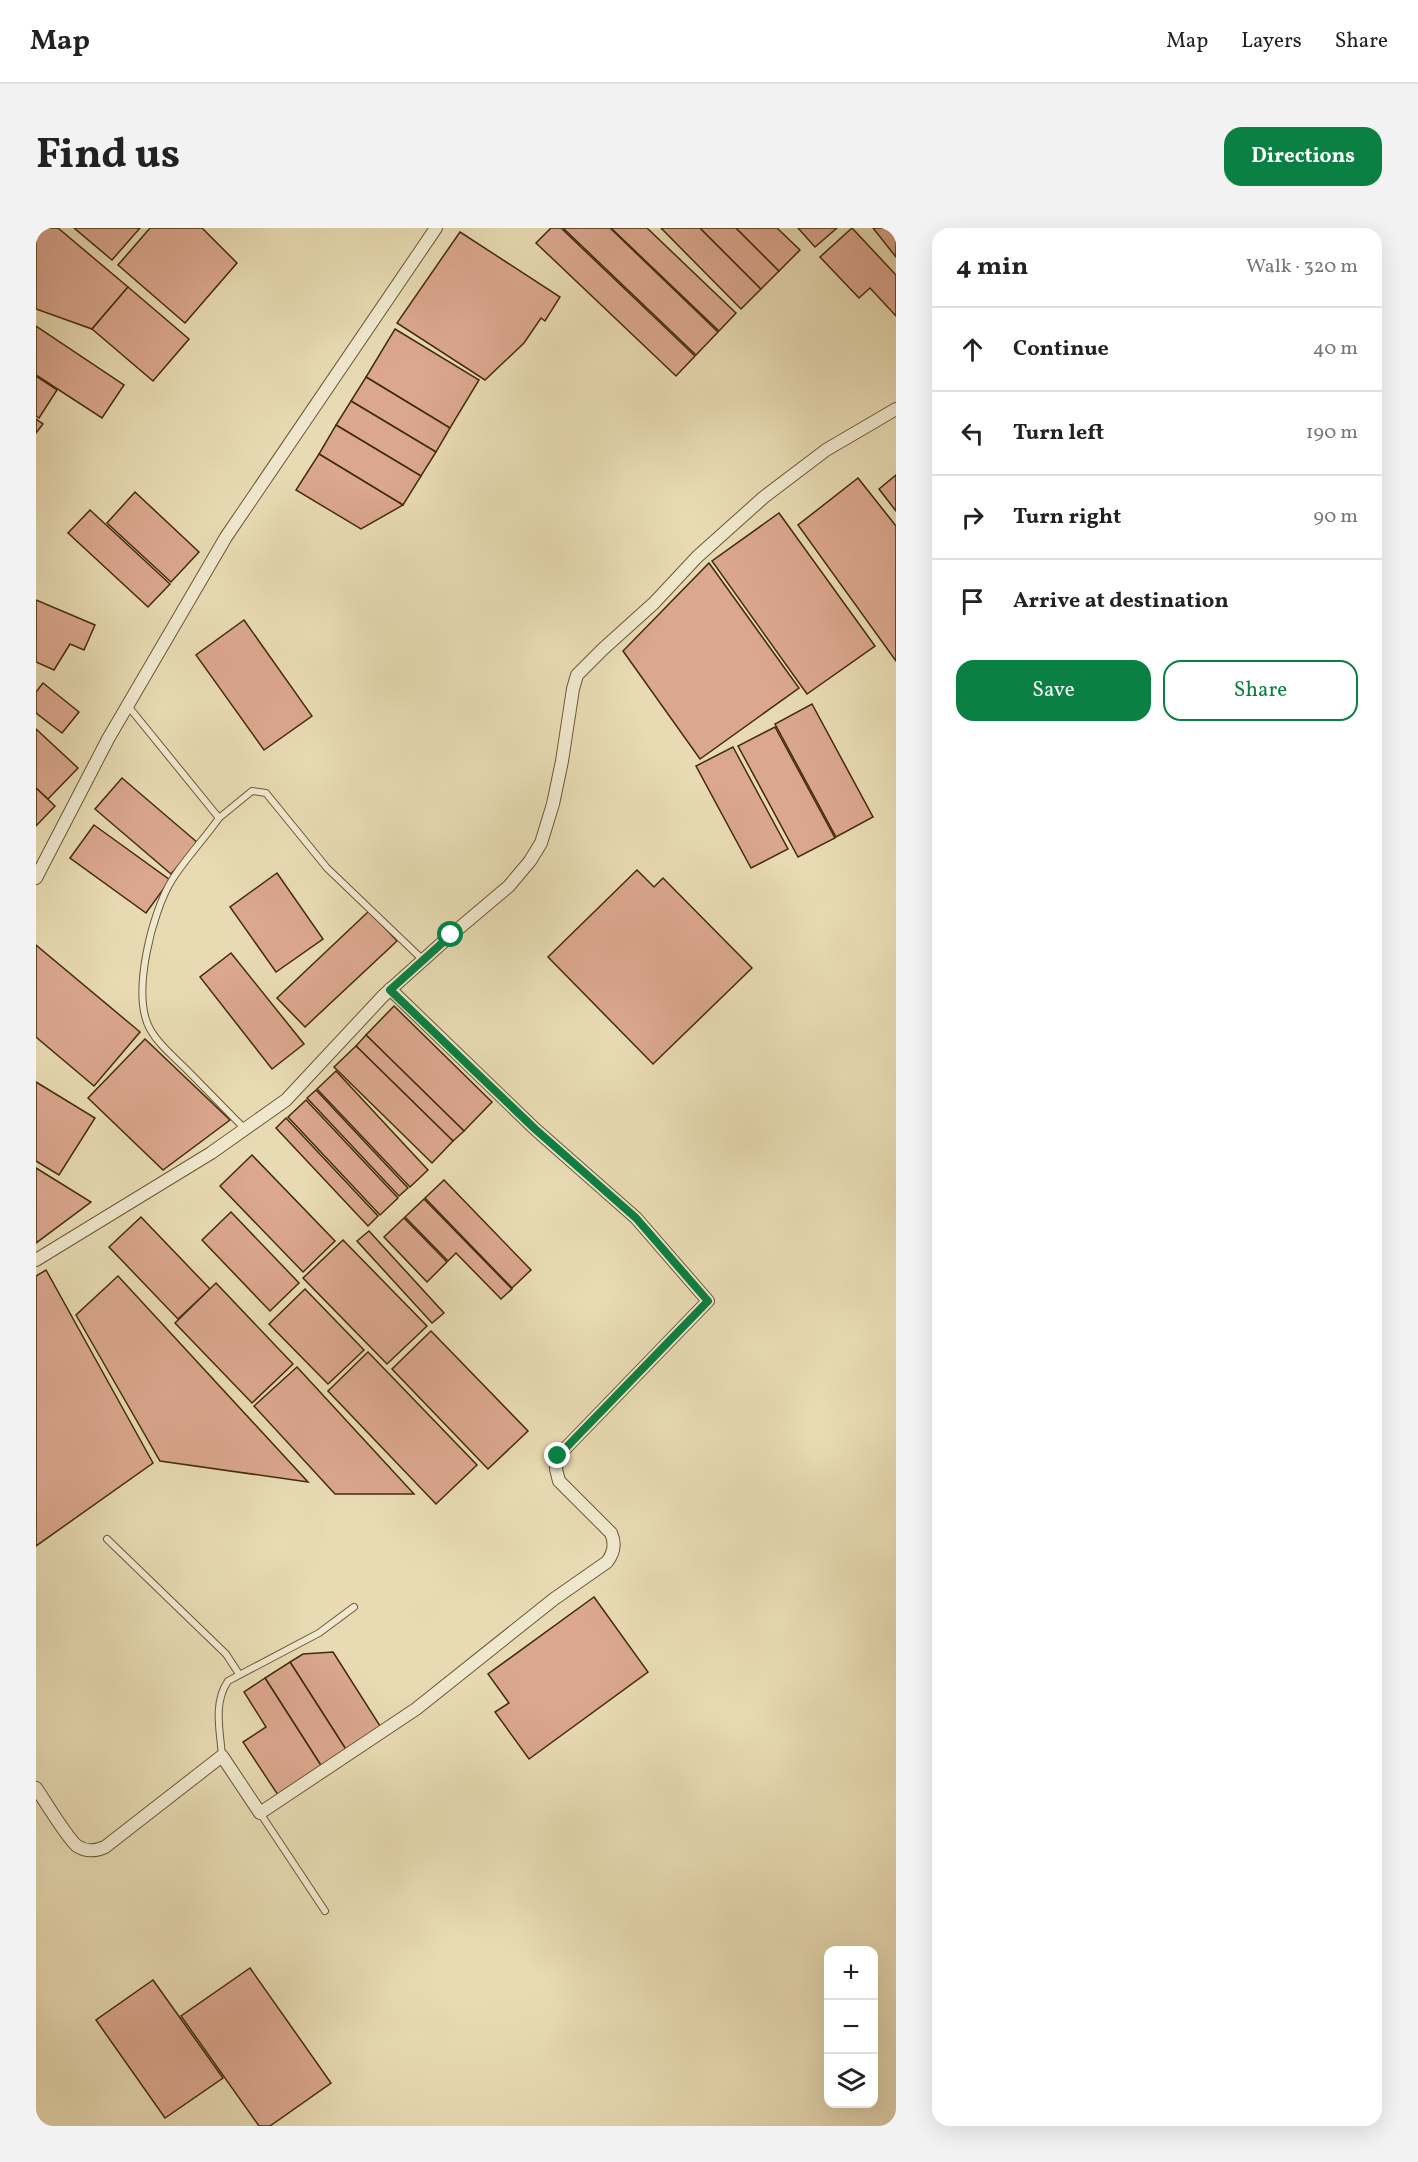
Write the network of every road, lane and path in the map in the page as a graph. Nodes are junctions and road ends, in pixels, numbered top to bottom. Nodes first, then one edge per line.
1 (436, 228) edge
2 (896, 409) edge
3 (127, 705) junction
4 (219, 818) junction
5 (36, 878) edge
6 (423, 960) junction
7 (390, 990) junction
8 (245, 1129) junction
9 (36, 1260) edge
10 (107, 1539) dead end
11 (354, 1606) dead end
12 (239, 1674) junction
13 (222, 1756) junction
14 (36, 1788) edge
15 (260, 1814) junction
16 (325, 1911) dead end

1 - 3 street
2 - 6 street
3 - 4 lane
3 - 5 street
4 - 6 lane
4 - 8 lane
6 - 7 street
7 - 8 street
7 - 15 street
8 - 9 street
10 - 12 lane
11 - 12 lane
12 - 13 lane
13 - 14 street
13 - 15 street
15 - 16 lane

